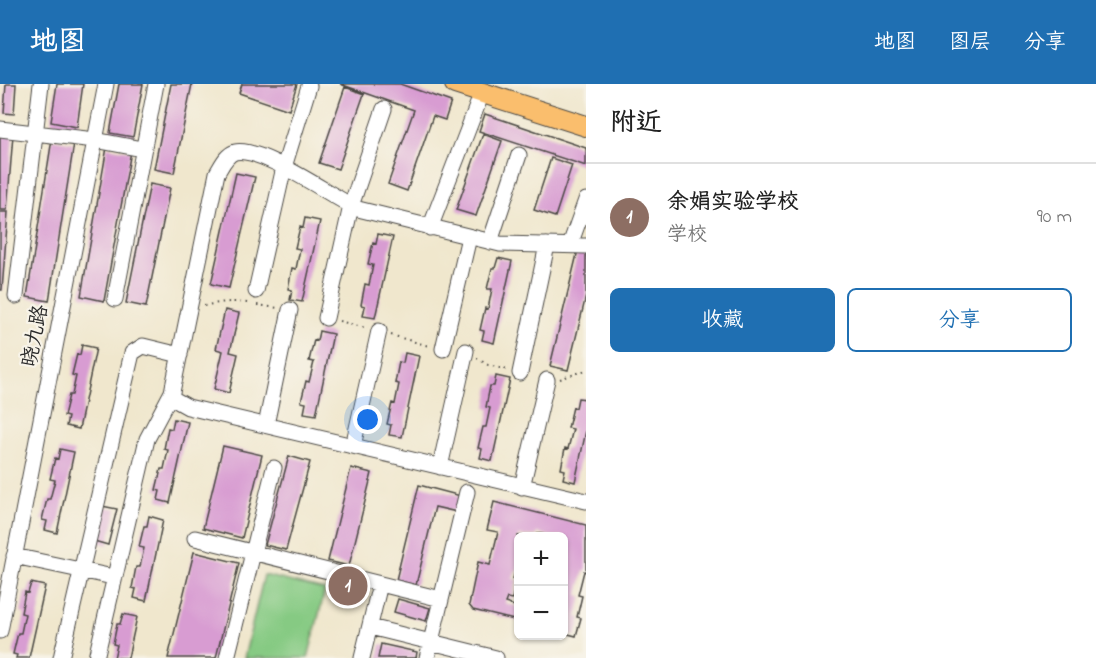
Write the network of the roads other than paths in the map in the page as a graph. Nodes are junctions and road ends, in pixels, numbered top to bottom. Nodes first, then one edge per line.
1 (41, 84) edge
2 (105, 84) edge
3 (156, 84) edge
4 (456, 84) edge
5 (309, 86) dead end
6 (482, 93) junction
7 (384, 109) dead end
8 (586, 126) edge
9 (0, 129) edge
10 (35, 133) junction
11 (95, 140) junction
12 (142, 149) junction
13 (519, 155) dead end
14 (284, 167) junction
15 (586, 200) edge
16 (351, 206) junction
17 (430, 228) junction
18 (469, 237) junction
19 (490, 242) junction
20 (547, 245) junction
21 (578, 246) edge
22 (256, 291) dead end
23 (16, 296) dead end
24 (115, 299) dead end
25 (290, 310) dead end
26 (326, 318) dead end
27 (378, 331) dead end
28 (443, 348) dead end
29 (466, 351) dead end
30 (180, 355) junction
31 (520, 373) dead end
32 (547, 380) dead end
33 (170, 397) junction
34 (266, 426) junction
35 (353, 446) junction
36 (440, 467) junction
37 (274, 468) dead end
38 (522, 487) junction
39 (467, 492) dead end
40 (586, 501) edge
41 (195, 538) dead end
42 (253, 553) junction
43 (14, 556) junction
44 (81, 571) junction
45 (113, 578) junction
46 (380, 584) junction
47 (441, 599) junction
48 (370, 627) junction
49 (0, 631) edge
50 (431, 642) junction
51 (61, 658) edge
52 (96, 658) edge
53 (228, 658) edge
54 (362, 658) edge
55 (427, 658) edge
56 (496, 658) edge

1 - 10 street
2 - 11 street, 晓九路
3 - 12 street
4 - 6 main road
5 - 14 street
6 - 8 main road
6 - 17 street
7 - 16 street
9 - 10 street
10 - 11 street
10 - 23 street
11 - 12 street
11 - 43 street, 晓九路
12 - 24 street
13 - 19 street
14 - 16 street
14 - 22 street
14 - 30 street
15 - 21 street
16 - 17 street
16 - 26 street
17 - 18 street
18 - 19 street
18 - 28 street
19 - 20 street
20 - 21 street
20 - 31 street
25 - 34 street
27 - 35 street
29 - 36 street
30 - 33 street
30 - 44 street
32 - 38 street
33 - 34 street
33 - 45 street
34 - 35 street
35 - 36 street
36 - 38 street
37 - 42 street
38 - 40 street
39 - 47 street
41 - 42 street
42 - 46 street
42 - 53 street
43 - 44 street
43 - 49 street, 晓九路
44 - 45 street
44 - 51 street
45 - 52 street
46 - 47 street
46 - 48 street
47 - 50 street
48 - 50 street
48 - 54 street
50 - 55 street
50 - 56 street

